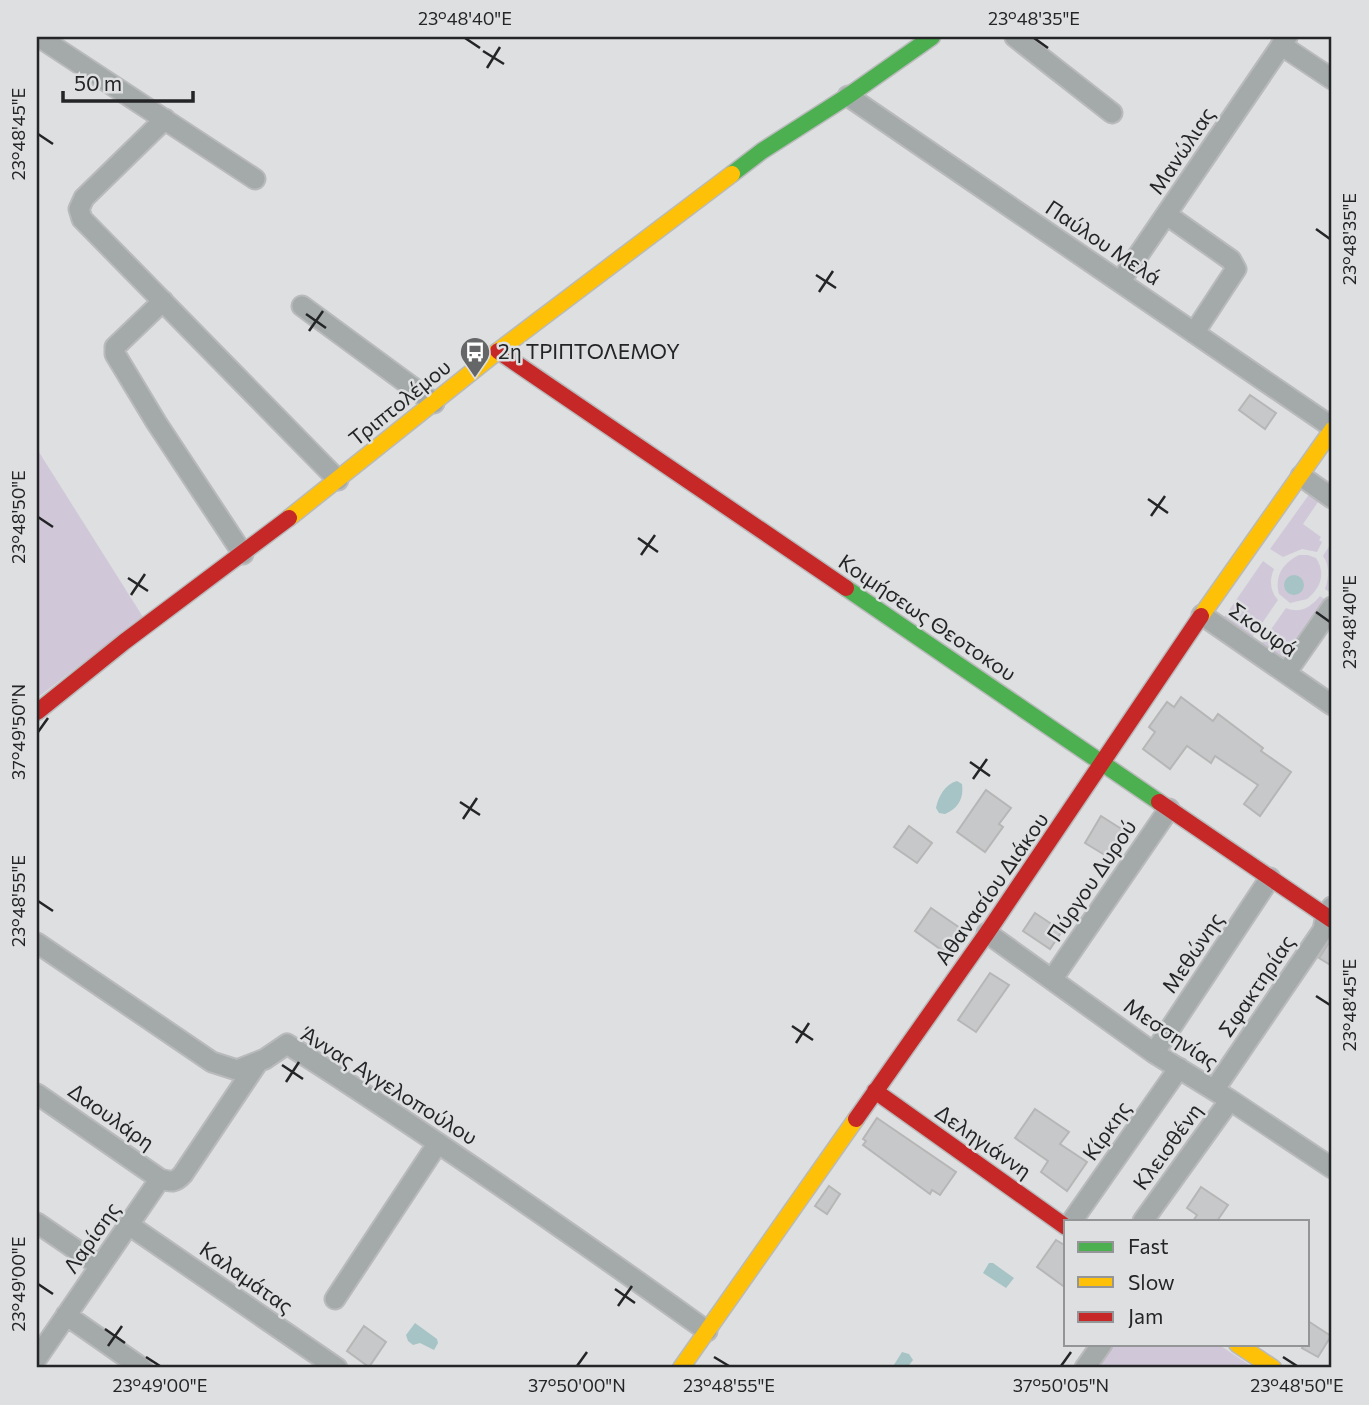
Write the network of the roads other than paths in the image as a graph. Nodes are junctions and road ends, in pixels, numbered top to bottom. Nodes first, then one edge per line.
1 (38, 37) edge
2 (932, 37) edge
3 (1015, 37) edge
4 (1284, 41) edge
5 (1332, 79) edge
6 (848, 96) junction
7 (1112, 113) dead end
8 (165, 119) junction
9 (255, 179) dead end
10 (1167, 215) junction
11 (1120, 282) junction
12 (163, 301) junction
13 (302, 306) dead end
14 (1194, 333) junction
15 (498, 351) junction
16 (434, 403) junction
17 (1332, 429) edge
18 (1301, 476) junction
19 (338, 480) junction
20 (1332, 498) edge
21 (243, 554) junction
22 (1332, 607) edge
23 (1202, 615) junction
24 (1286, 673) junction
25 (1332, 705) edge
26 (37, 712) edge
27 (1103, 764) junction
28 (1169, 808) junction
29 (1270, 878) junction
30 (1330, 914) edge
31 (987, 933) junction
32 (37, 943) edge
33 (1053, 978) junction
34 (1154, 1053) junction
35 (258, 1062) junction
36 (1179, 1068) junction
37 (875, 1091) junction
38 (37, 1094) edge
39 (1222, 1095) junction
40 (438, 1143) junction
41 (1332, 1168) edge
42 (160, 1179) junction
43 (1073, 1220) edge
44 (1144, 1220) edge
45 (37, 1223) edge
46 (129, 1225) junction
47 (1064, 1226) edge
48 (100, 1266) junction
49 (335, 1299) dead end
50 (66, 1315) junction
51 (707, 1331) junction
52 (1101, 1346) edge
53 (1240, 1346) edge
54 (37, 1358) edge
55 (142, 1368) edge
56 (337, 1368) edge
57 (681, 1368) edge
58 (1085, 1368) edge
59 (1273, 1368) edge

1 - 8 street
2 - 6 street, Τριπτολέμου
3 - 7 street
4 - 5 street
4 - 10 street, Μανώλιας
6 - 11 street, Παύλου Μελά
6 - 15 street, Τριπτολέμου
8 - 9 street
8 - 12 street
10 - 11 street, Μανώλιας
10 - 14 street
11 - 14 street, Παύλου Μελά
12 - 19 street
12 - 21 street
13 - 16 street
14 - 17 street, Παύλου Μελά
15 - 16 street, Τριπτολέμου
15 - 27 street, Κοιμήσεως Θεοτοκου
16 - 19 street, Τριπτολέμου
17 - 18 street, Αθανασίου Διάκου
18 - 20 street
18 - 23 street, Αθανασίου Διάκου
19 - 21 street, Τριπτολέμου
21 - 26 street, Τριπτολέμου
22 - 24 street
23 - 24 street, Σκουφά
23 - 27 street, Αθανασίου Διάκου
24 - 25 street, Σκουφά
27 - 28 street, Κοιμήσεως Θεοτοκου
27 - 31 street, Αθανασίου Διάκου
28 - 29 street, Κοιμήσεως Θεοτοκου
28 - 33 street, Πύργου Δυρού
29 - 30 street, Κοιμήσεως Θεοτοκου
29 - 34 street, Μεθώνης
30 - 39 street, Σφακτηρίας
31 - 33 street, Μεσσηνίας
31 - 37 street, Αθανασίου Διάκου
32 - 35 street, Άννας Αγγελοπούλου
33 - 34 street, Μεσσηνίας
34 - 36 street, Μεσσηνίας
35 - 40 street, Άννας Αγγελοπούλου
35 - 42 street
36 - 39 street, Μεσσηνίας
36 - 43 street, Κίρκης
37 - 47 street, Δεληγιάννη
37 - 51 street, Αθανασίου Διάκου
38 - 42 street, Δαουλάρη
39 - 41 street, Μεσσηνίας
39 - 44 street, Κλεισθένη
40 - 49 street
40 - 51 street, Άννας Αγγελοπούλου
42 - 46 street, Λαρίσης
45 - 48 street
46 - 48 street, Λαρίσης
46 - 56 street, Καλαμάτας
48 - 50 street, Λαρίσης
50 - 54 street, Λαρίσης
50 - 55 street
51 - 57 street, Αθανασίου Διάκου
52 - 58 street
53 - 59 street

